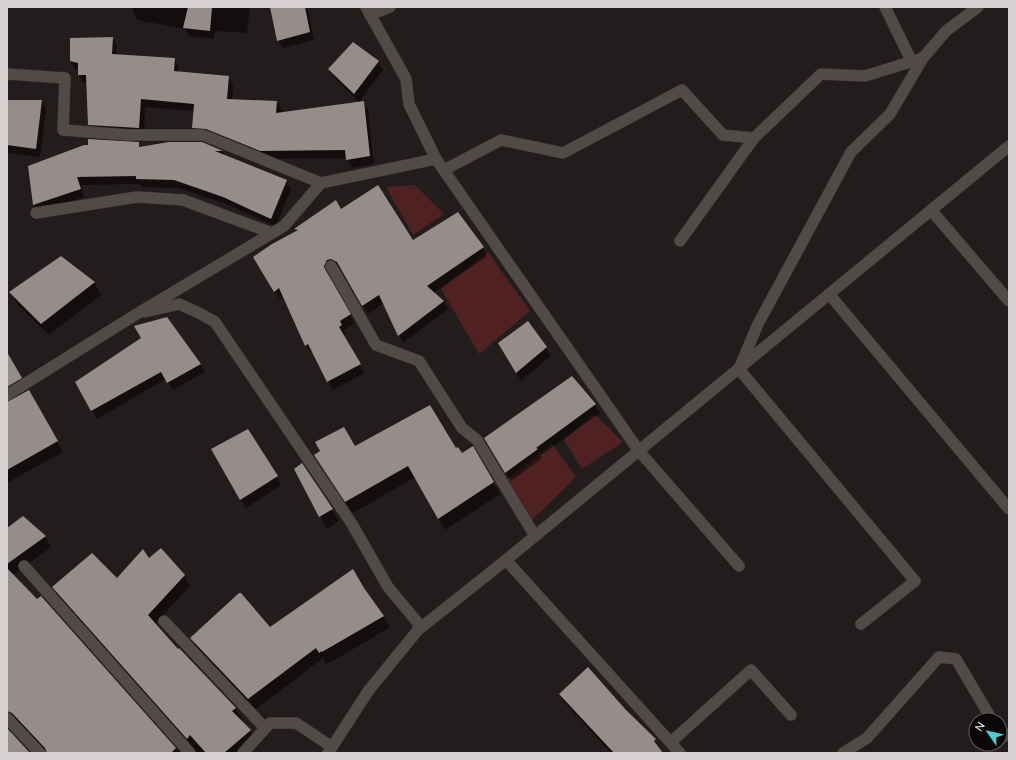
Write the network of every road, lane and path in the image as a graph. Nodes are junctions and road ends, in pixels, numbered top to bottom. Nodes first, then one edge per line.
1 (390, 7) edge
2 (885, 7) edge
3 (978, 7) edge
4 (368, 11) edge
5 (923, 58) junction
6 (912, 62) junction
7 (7, 74) edge
8 (754, 138) junction
9 (1009, 146) edge
10 (436, 159) junction
11 (444, 170) junction
12 (321, 183) junction
13 (930, 210) junction
14 (36, 213) dead end
15 (272, 233) junction
16 (680, 241) dead end
17 (331, 266) dead end
18 (829, 294) junction
19 (1009, 301) edge
20 (135, 315) junction
21 (739, 369) junction
22 (7, 395) edge
23 (639, 451) junction
24 (1009, 509) edge
25 (535, 536) junction
26 (506, 560) junction
27 (24, 566) dead end
28 (739, 566) dead end
29 (164, 621) dead end
30 (862, 624) dead end
31 (418, 630) junction
32 (987, 712) edge
33 (791, 714) dead end
34 (7, 718) edge
35 (265, 728) junction
36 (671, 742) junction
37 (330, 750) edge
38 (40, 753) edge
39 (190, 753) edge
40 (243, 753) edge
41 (680, 753) edge
42 (843, 753) edge

1 - 4 street
2 - 6 street
3 - 5 street
4 - 10 street
5 - 6 street
5 - 21 street
6 - 8 street
7 - 12 street
8 - 11 street
8 - 16 street
9 - 13 street
10 - 11 street
10 - 12 street
11 - 23 street
12 - 15 street
13 - 18 street
13 - 19 street
14 - 15 street
15 - 20 street
17 - 25 street
18 - 21 street
18 - 24 street
20 - 22 street
20 - 31 street
21 - 23 street
21 - 30 street
23 - 25 street
23 - 28 street
25 - 26 street
26 - 31 street
26 - 36 street
27 - 39 street
29 - 35 street
31 - 37 street
32 - 42 street
33 - 36 street
34 - 38 street
35 - 37 street
35 - 40 street
36 - 41 street

